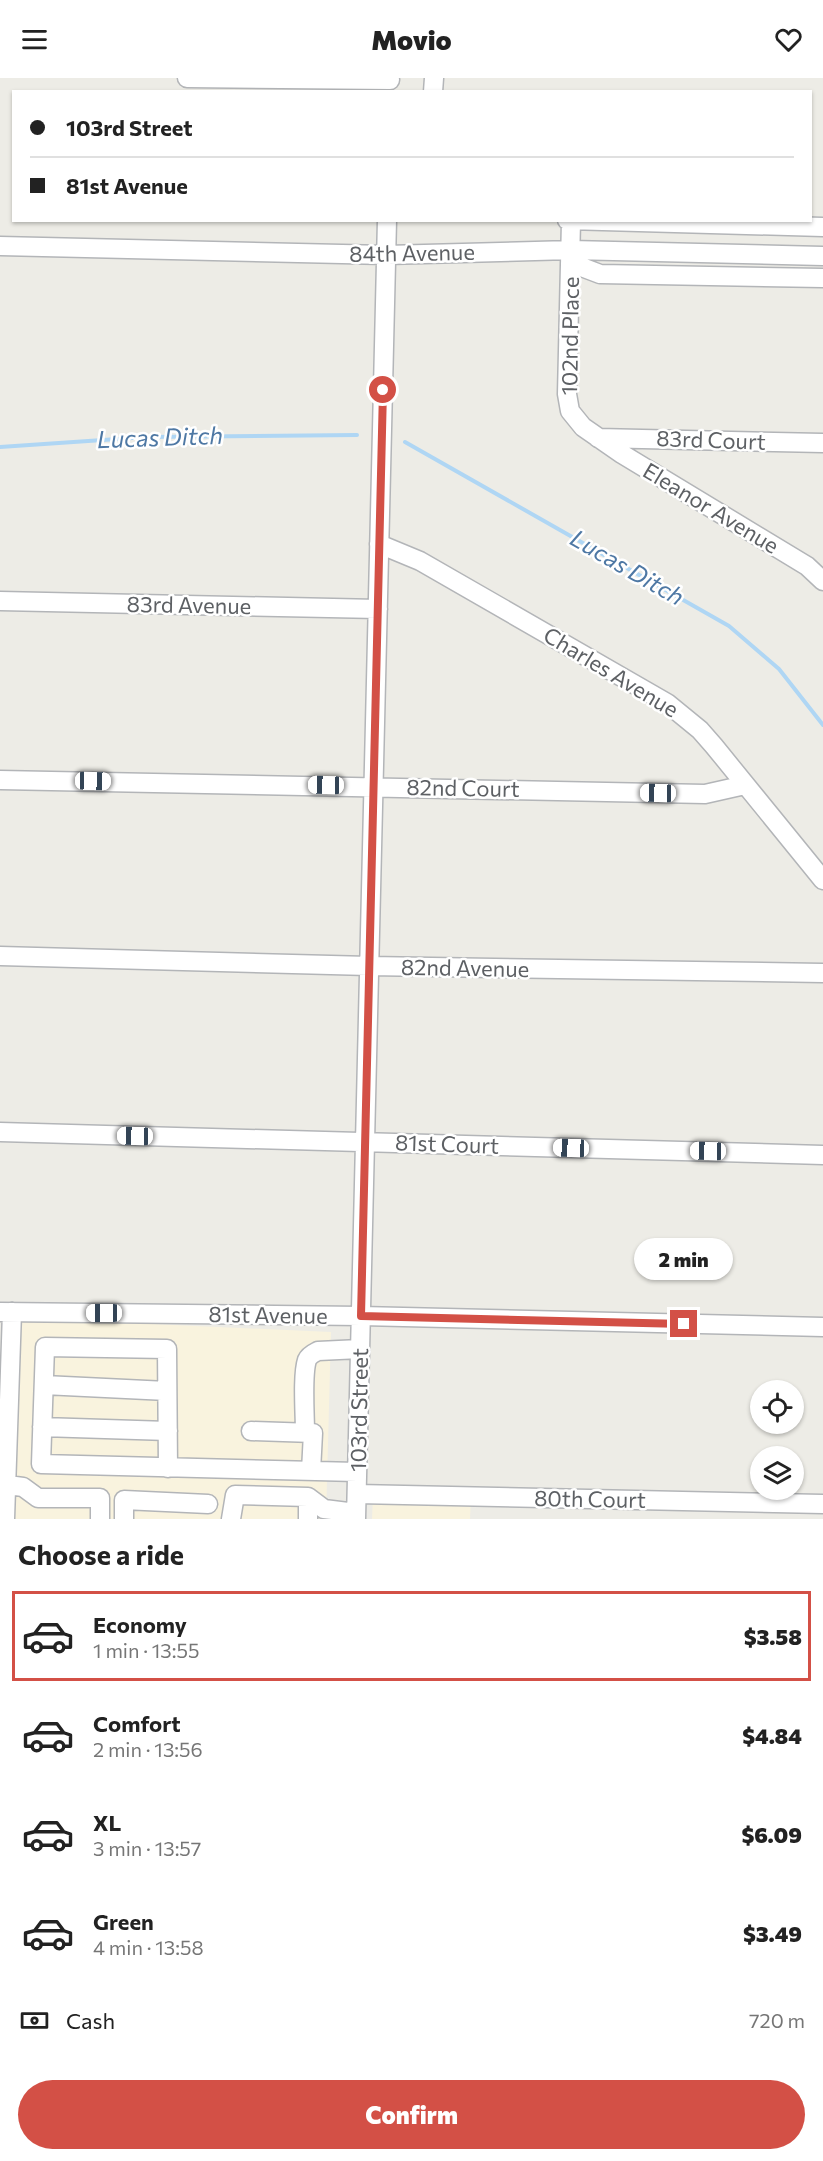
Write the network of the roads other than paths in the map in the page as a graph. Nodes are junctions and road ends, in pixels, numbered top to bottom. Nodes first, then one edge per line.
1 (187, 78) edge
2 (210, 78) edge
3 (299, 79) edge
4 (390, 83) edge
5 (387, 222) edge
6 (571, 222) edge
7 (613, 222) edge
8 (823, 227) edge
9 (0, 246) edge
10 (386, 255) junction
11 (823, 256) edge
12 (571, 257) junction
13 (823, 278) edge
14 (598, 438) junction
15 (823, 443) edge
16 (379, 544) junction
17 (823, 581) edge
18 (0, 601) edge
19 (378, 609) junction
20 (0, 780) edge
21 (745, 785) junction
22 (373, 786) junction
23 (823, 880) edge
24 (0, 956) edge
25 (369, 966) junction
26 (823, 973) edge
27 (0, 1132) edge
28 (365, 1142) junction
29 (823, 1155) edge
30 (6, 1312) edge
31 (361, 1316) junction
32 (823, 1327) edge
33 (360, 1349) junction
34 (44, 1385) junction
35 (167, 1391) junction
36 (42, 1427) junction
37 (168, 1431) junction
38 (251, 1431) dead end
39 (305, 1432) junction
40 (168, 1468) junction
41 (311, 1471) junction
42 (357, 1472) junction
43 (3, 1484) edge
44 (357, 1494) junction
45 (308, 1497) junction
46 (208, 1504) dead end
47 (823, 1504) edge
48 (155, 1510) edge
49 (4, 1514) edge
50 (356, 1516) edge
51 (100, 1519) edge
52 (124, 1519) edge
53 (231, 1519) edge
54 (308, 1519) edge

1 - 2 street
2 - 3 street
3 - 4 street
5 - 10 street, 103rd Street
6 - 12 street, 102nd Place
7 - 8 street
9 - 10 street, 84th Avenue
10 - 12 street, 84th Avenue
10 - 16 street, 103rd Street
11 - 12 street, 84th Avenue
12 - 13 street, 84th Avenue
12 - 14 street, 102nd Place
14 - 15 street, 83rd Court
14 - 17 street, Eleanor Avenue
16 - 19 street, 103rd Street
16 - 21 street, Charles Avenue
18 - 19 street, 83rd Avenue
19 - 22 street, 103rd Street
20 - 22 street, 82nd Court
21 - 22 street, 82nd Court
21 - 23 street, Charles Avenue
22 - 25 street, 103rd Street
24 - 25 street, 82nd Avenue
25 - 26 street, 82nd Avenue
25 - 28 street, 103rd Street
27 - 28 street, 81st Court
28 - 29 street, 81st Court
28 - 31 street, 103rd Street
30 - 31 street, 81st Avenue
30 - 43 street
31 - 32 street, 81st Avenue
31 - 33 street, 103rd Street
33 - 39 street
33 - 42 street, 103rd Street
34 - 35 street
34 - 35 street
34 - 36 street
35 - 37 street
36 - 37 street
36 - 40 street
37 - 40 street
38 - 39 street
39 - 41 street
40 - 41 street
41 - 42 street
42 - 44 street, 103rd Street
43 - 49 street
43 - 51 street
44 - 47 street, 80th Court
44 - 50 street, 103rd Street
45 - 50 street
45 - 53 street
45 - 54 street
46 - 48 street
48 - 52 street

